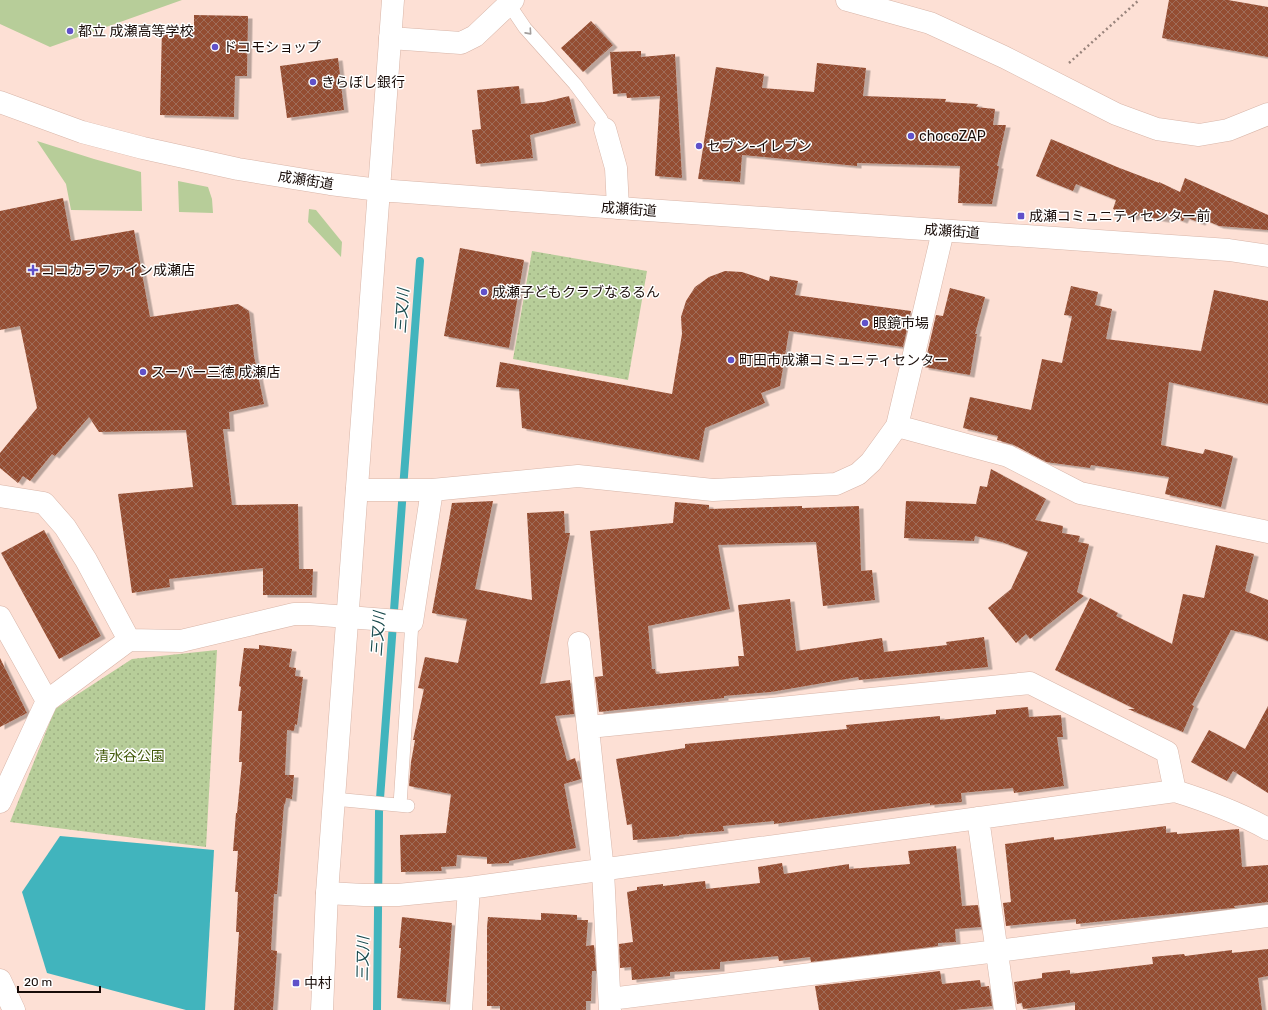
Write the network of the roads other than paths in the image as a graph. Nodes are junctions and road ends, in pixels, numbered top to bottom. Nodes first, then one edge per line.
1 (393, 0) edge
2 (847, 0) edge
3 (509, 1) edge
4 (390, 38) junction
5 (0, 102) edge
6 (1268, 114) edge
7 (605, 129) joint
8 (379, 190) junction
9 (618, 208) junction
10 (943, 231) junction
11 (1268, 256) edge
12 (897, 426) junction
13 (357, 490) junction
14 (427, 490) junction
15 (0, 496) edge
16 (1268, 532) edge
17 (0, 617) edge
18 (347, 617) junction
19 (410, 622) junction
20 (129, 640) junction
21 (579, 643) dead end
22 (47, 701) junction
23 (589, 727) junction
24 (1175, 791) junction
25 (334, 799) junction
26 (0, 802) edge
27 (978, 818) junction
28 (1268, 829) edge
29 (603, 870) junction
30 (468, 888) junction
31 (327, 893) junction
32 (1268, 916) edge
33 (997, 951) junction
34 (0, 980) edge
35 (610, 1004) edge
36 (14, 1010) edge
37 (322, 1010) edge
38 (462, 1010) edge
39 (1005, 1010) edge

1 - 4 street
2 - 6 street
3 - 4 street
3 -> 7 lane
4 - 8 street
5 - 8 street, 成瀬街道
7 - 9 street
8 - 9 street, 成瀬街道
8 - 13 street
9 - 10 street, 成瀬街道
10 - 11 street, 成瀬街道
10 - 12 street
12 - 14 street
12 - 16 street
13 - 14 street
13 - 18 street
14 - 19 street
15 - 20 street
17 - 22 street
18 - 19 street
18 - 20 street
18 - 25 street
19 - 25 lane
20 - 22 street
21 - 23 street
22 - 26 street
23 - 24 street
23 - 29 street
24 - 27 street
24 - 28 street
25 - 31 street
27 - 29 street
27 - 33 street
29 - 30 street
29 - 35 street
30 - 31 street
30 - 38 street
31 - 37 street
32 - 33 street
33 - 35 street
33 - 39 street
34 - 36 street

